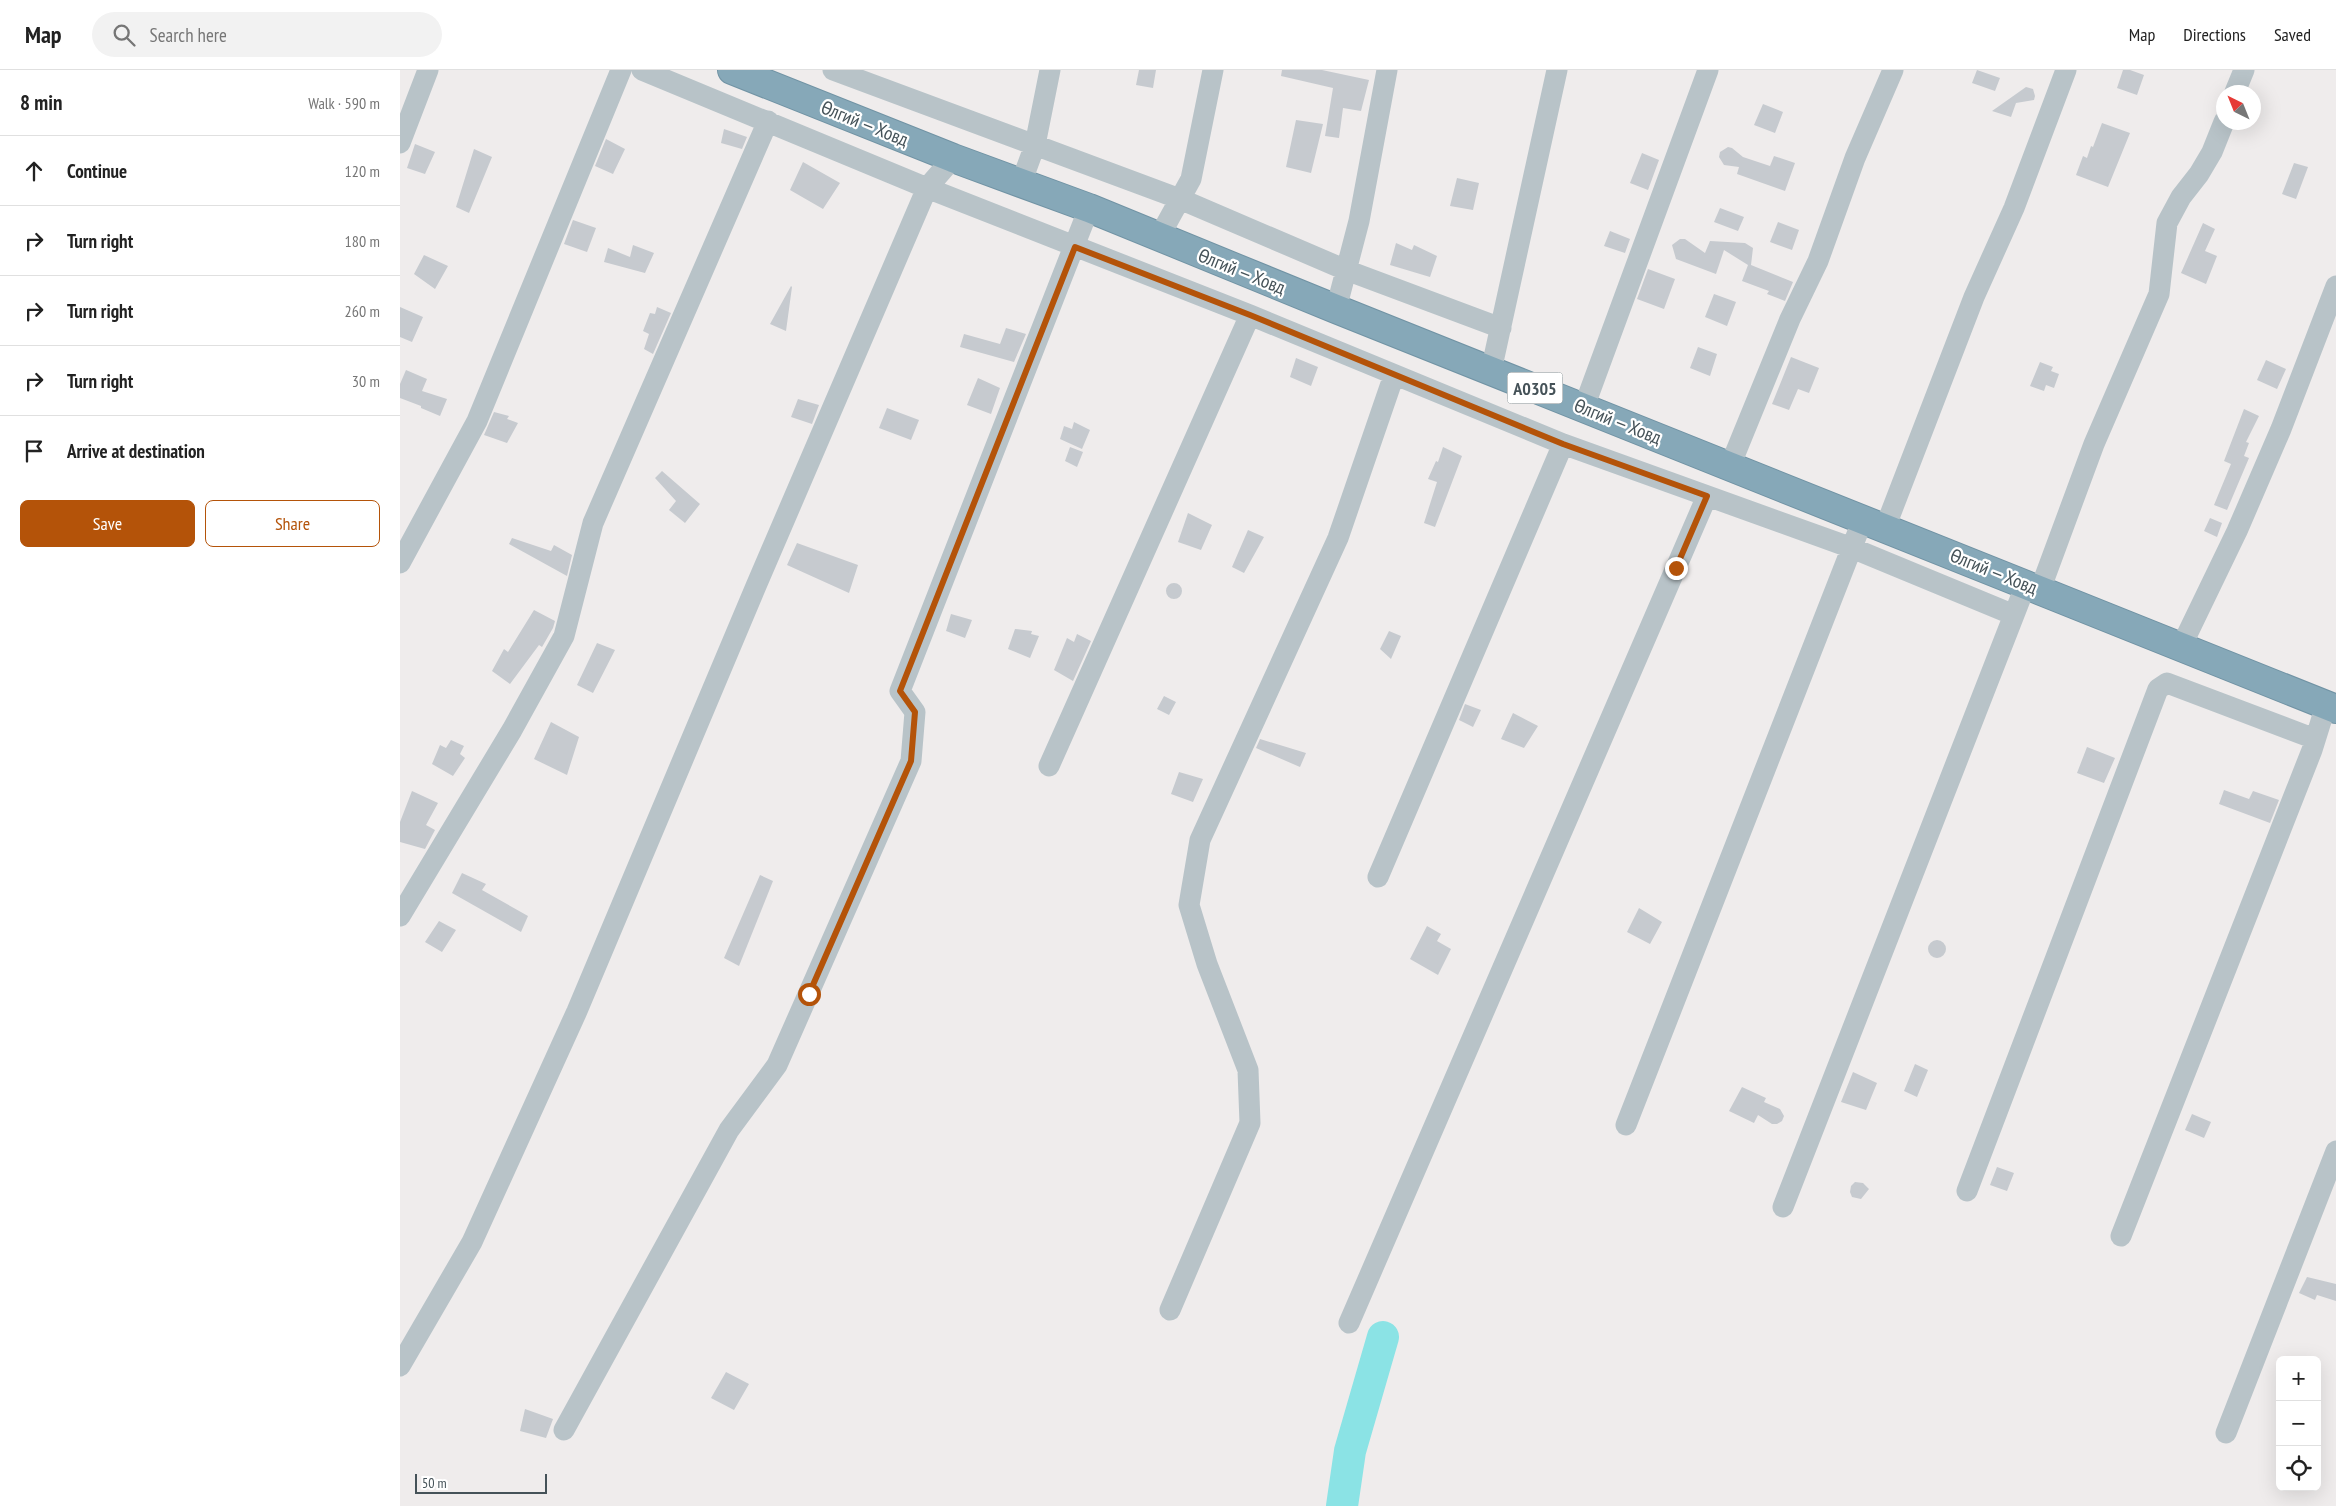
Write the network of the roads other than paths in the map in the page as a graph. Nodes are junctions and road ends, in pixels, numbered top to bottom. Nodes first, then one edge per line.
1 (428, 70) edge
2 (621, 70) edge
3 (642, 70) edge
4 (833, 70) edge
5 (1050, 70) edge
6 (1213, 70) edge
7 (1388, 70) edge
8 (1557, 70) edge
9 (1708, 70) edge
10 (1893, 70) edge
11 (2066, 70) edge
12 (2244, 70) edge
13 (741, 72) edge
14 (2238, 85) edge
15 (768, 121) junction
16 (2221, 130) edge
17 (400, 143) edge
18 (1034, 145) junction
19 (953, 158) junction
20 (1021, 183) junction
21 (927, 188) junction
22 (1180, 199) junction
23 (1089, 208) junction
24 (1159, 237) junction
25 (1075, 247) junction
26 (1346, 270) junction
27 (2336, 286) edge
28 (1336, 309) junction
29 (1250, 315) junction
30 (1501, 328) junction
31 (1491, 371) junction
32 (1394, 375) junction
33 (1584, 407) junction
34 (1563, 444) junction
35 (1730, 466) junction
36 (1707, 496) junction
37 (1874, 523) junction
38 (1852, 548) junction
39 (400, 563) edge
40 (2033, 587) junction
41 (2014, 615) junction
42 (2181, 647) junction
43 (2331, 707) edge
44 (2315, 739) junction
45 (1049, 766) dead end
46 (1378, 877) dead end
47 (400, 916) edge
48 (1626, 1125) dead end
49 (2336, 1151) edge
50 (1967, 1191) dead end
51 (1783, 1207) dead end
52 (2120, 1236) dead end
53 (1170, 1310) dead end
54 (1349, 1322) dead end
55 (400, 1366) edge
56 (564, 1430) dead end
57 (2226, 1433) dead end

1 - 17 street
2 - 39 street
3 - 15 street
4 - 18 street
5 - 18 street
6 - 22 street
7 - 26 street
8 - 30 street
9 - 33 street
10 - 35 street
11 - 37 street
12 - 14 street
13 - 19 highway, Өлгий — Ховд / A0305
15 - 21 street
15 - 47 street
16 - 40 street
18 - 20 street
18 - 22 street
19 - 20 highway, Өлгий — Ховд / A0305
19 - 21 street
20 - 23 highway, Өлгий — Ховд / A0305
21 - 25 street
21 - 55 street
22 - 24 street
22 - 26 street
23 - 24 highway, Өлгий — Ховд / A0305
23 - 25 street
24 - 28 highway, Өлгий — Ховд / A0305
25 - 29 street
25 - 56 street
26 - 28 street
26 - 30 street
27 - 42 street
28 - 31 highway, Өлгий — Ховд / A0305
29 - 32 street
29 - 45 street
30 - 31 street
31 - 33 highway, Өлгий — Ховд / A0305
32 - 34 street
32 - 53 street
33 - 35 highway, Өлгий — Ховд / A0305
34 - 36 street
34 - 46 street
35 - 37 highway, Өлгий — Ховд / A0305
36 - 38 street
36 - 54 street
37 - 38 street
37 - 40 highway, Өлгий — Ховд / A0305
38 - 41 street
38 - 48 street
40 - 41 street
40 - 42 highway, Өлгий — Ховд / A0305
41 - 51 street
42 - 43 highway, Өлгий — Ховд / A0305
43 - 44 street
44 - 50 street
44 - 52 street
49 - 57 street

